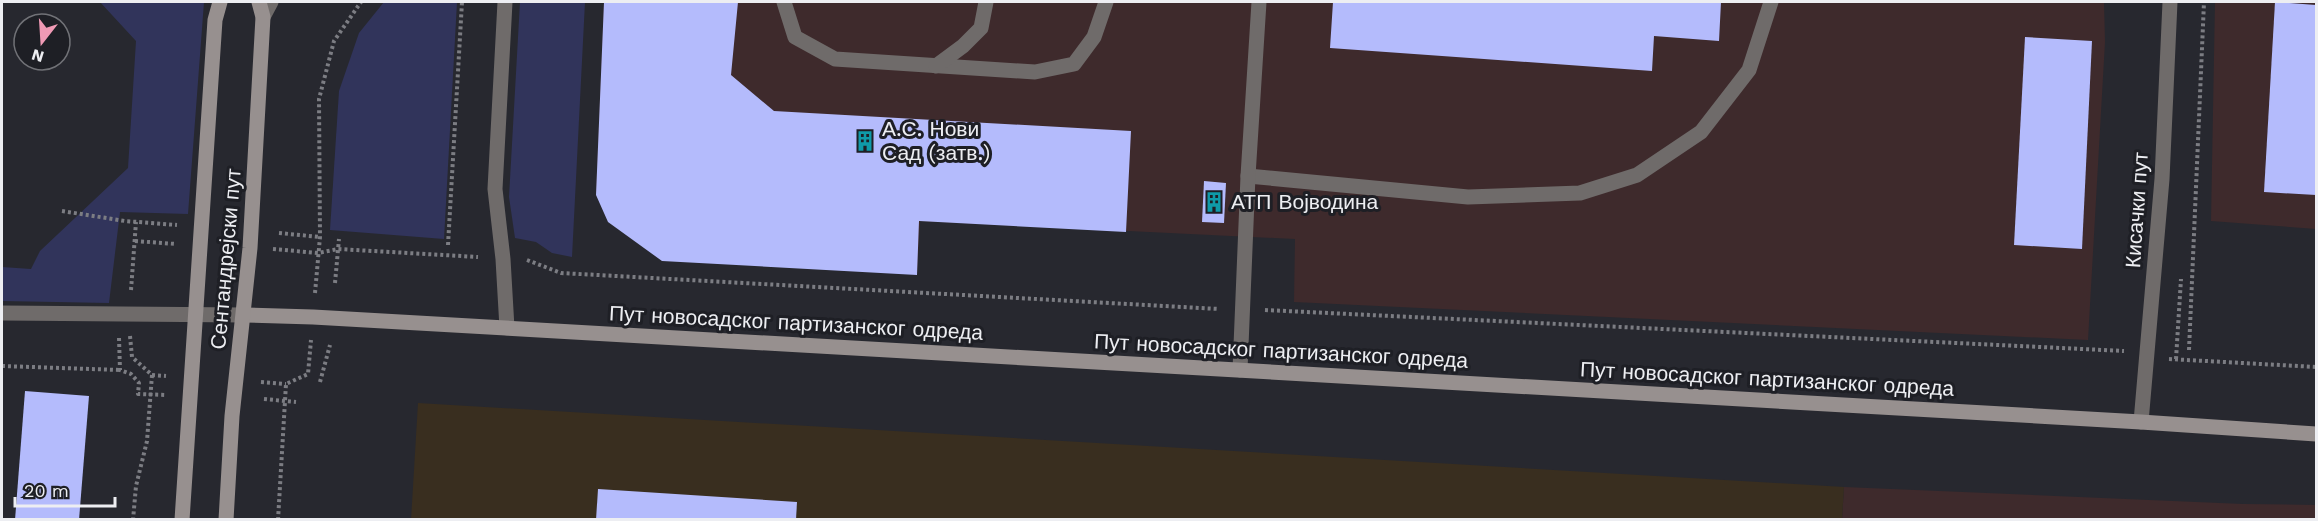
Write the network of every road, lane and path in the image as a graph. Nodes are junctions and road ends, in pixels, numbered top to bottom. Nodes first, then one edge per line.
1 (220, 2) edge
2 (259, 2) edge
3 (271, 2) edge
4 (361, 2) edge
5 (462, 2) edge
6 (505, 2) edge
7 (784, 2) edge
8 (986, 2) edge
9 (1106, 2) edge
10 (1259, 2) edge
11 (1771, 2) edge
12 (2170, 2) edge
13 (2204, 2) edge
14 (263, 17) junction
15 (936, 66) junction
16 (1248, 176) junction
17 (62, 211) dead end
18 (177, 225) dead end
19 (279, 233) dead end
20 (320, 237) junction
21 (339, 239) dead end
22 (448, 245) dead end
23 (338, 249) junction
24 (318, 253) junction
25 (503, 259) junction
26 (335, 283) dead end
27 (1244, 310) junction
28 (2, 313) edge
29 (196, 314) junction
30 (244, 315) junction
31 (313, 317) junction
32 (507, 328) junction
33 (118, 331) dead end
34 (330, 345) dead end
35 (2189, 350) dead end
36 (2147, 355) junction
37 (2, 366) edge
38 (2316, 367) edge
39 (120, 370) junction
40 (1240, 370) junction
41 (320, 382) dead end
42 (151, 394) junction
43 (169, 395) dead end
44 (264, 399) dead end
45 (284, 401) junction
46 (297, 402) dead end
47 (2141, 422) junction
48 (2316, 434) edge
49 (134, 519) edge
50 (182, 519) edge
51 (226, 519) edge
52 (278, 519) edge

1 - 29 street, Сентандрејски пут
2 - 14 street, Сентандрејски пут
3 - 14 street
4 - 20 path
5 - 22 path
6 - 25 street
7 - 15 street
8 - 15 street
9 - 15 street
10 - 16 street
11 - 16 street
12 - 36 street, Кисачки пут
13 - 35 path
14 - 30 street, Сентандрејски пут
16 - 27 street
17 - 18 path
19 - 20 path
20 - 24 path
21 - 23 path
23 - 24 path
23 - 25 path
23 - 26 path
24 - 31 path
25 - 27 path
25 - 32 street
27 - 36 path
27 - 40 street
28 - 29 street
29 - 30 street
29 - 50 street, Сентандрејски пут
30 - 31 street, Пут новосадског партизанског одреда
30 - 51 street, Сентандрејски пут
31 - 32 street, Пут новосадског партизанског одреда
31 - 45 path
32 - 40 street, Пут новосадског партизанског одреда
33 - 39 path
34 - 41 path
36 - 38 path
36 - 47 street, Кисачки пут
37 - 39 path
39 - 42 path
40 - 47 street, Пут новосадског партизанског одреда
42 - 43 path
42 - 49 path
44 - 45 path
45 - 46 path
45 - 52 path
47 - 48 street, Пут новосадског партизанског одреда

